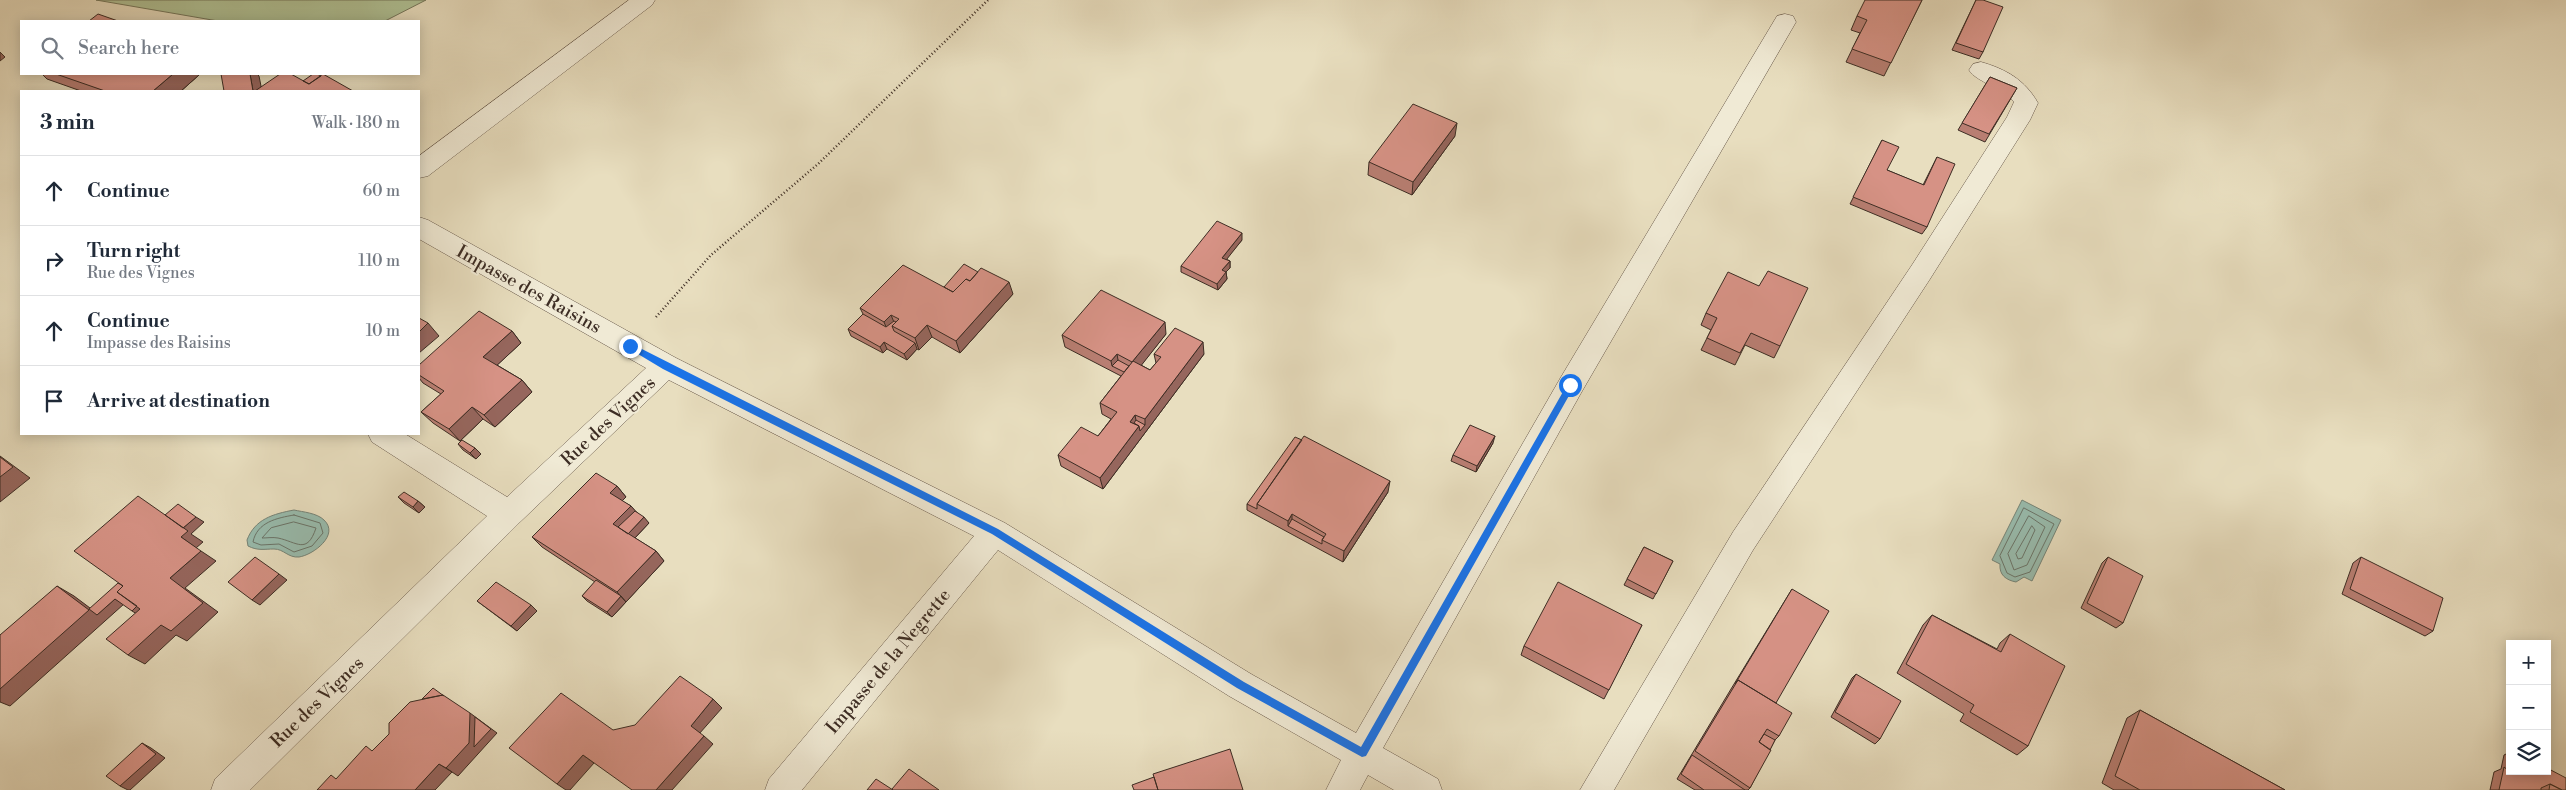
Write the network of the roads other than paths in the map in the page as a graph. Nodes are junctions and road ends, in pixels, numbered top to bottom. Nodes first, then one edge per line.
1 (644, 0) edge
2 (1785, 22) dead end
3 (1981, 70) dead end
4 (420, 168) edge
5 (420, 228) edge
6 (666, 366) junction
7 (384, 435) edge
8 (509, 514) junction
9 (995, 532) junction
10 (1362, 753) junction
11 (227, 790) edge
12 (781, 790) edge
13 (1342, 790) edge
14 (1426, 790) edge
15 (1596, 790) edge

1 - 4 street
2 - 10 street
3 - 15 street
5 - 6 street, Impasse des Raisins
6 - 8 street, Rue des Vignes
6 - 9 street, Rue des Vignes
7 - 8 street
8 - 11 street, Rue des Vignes
9 - 10 street, Rue des Vignes
9 - 12 street, Impasse de la Negrette
10 - 13 street
10 - 14 street, Rue des Vignes

